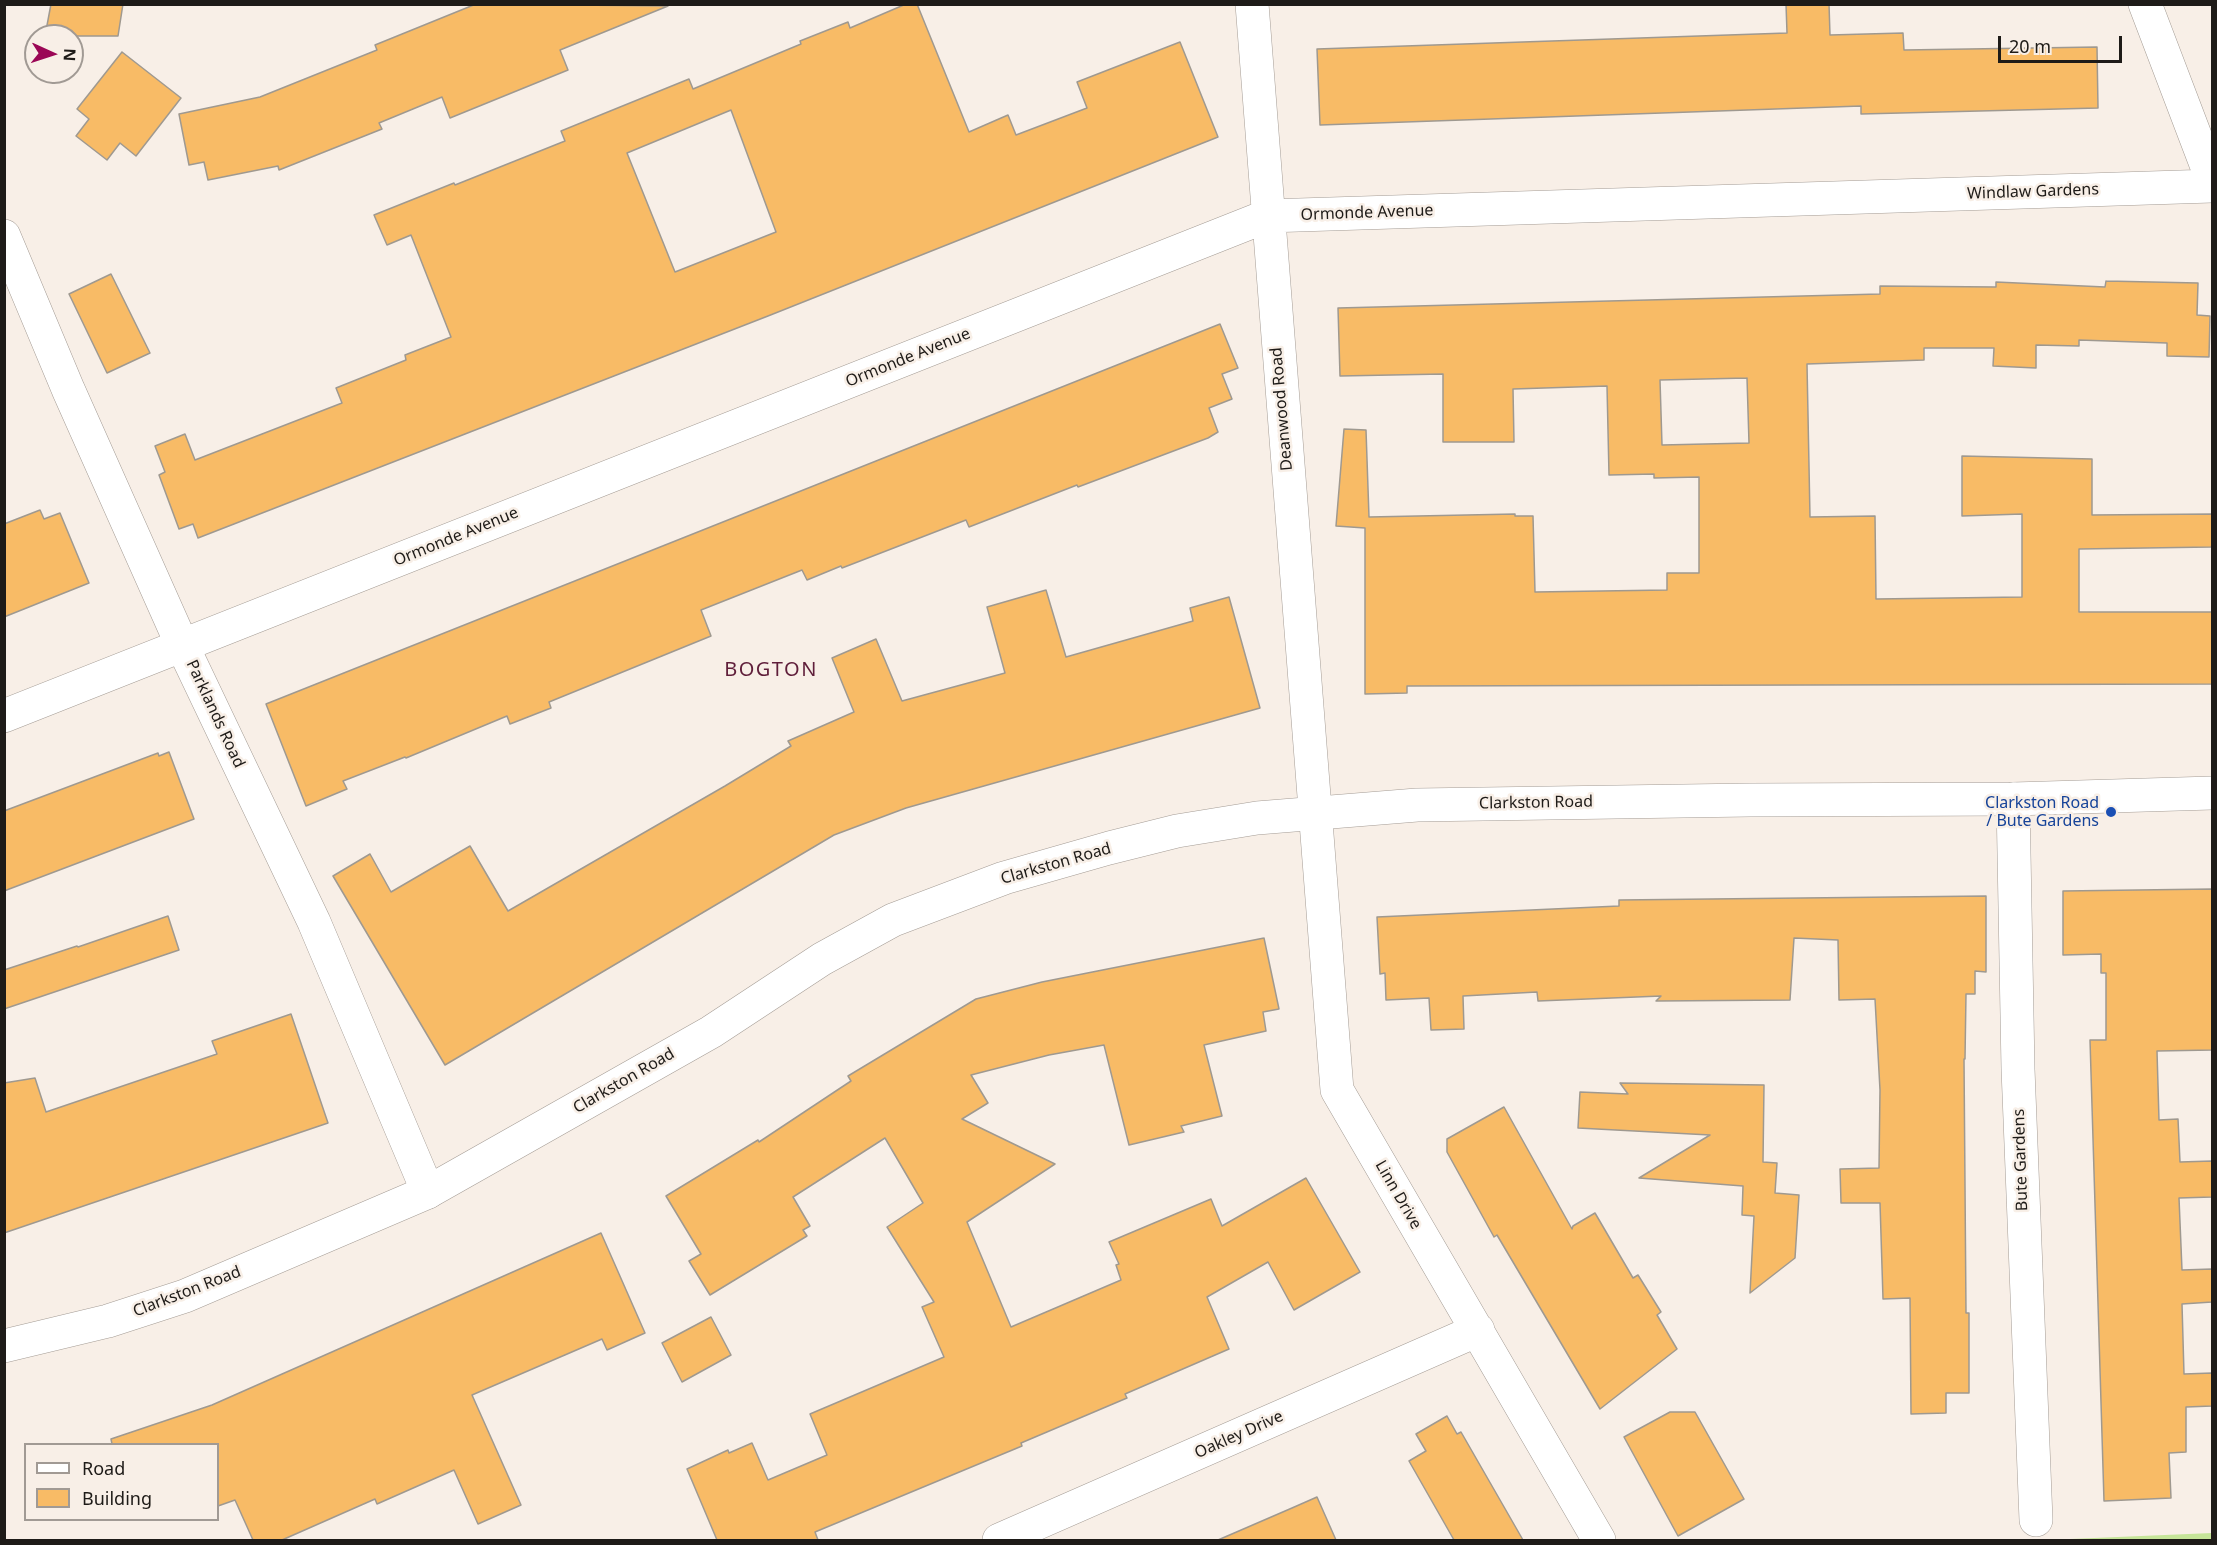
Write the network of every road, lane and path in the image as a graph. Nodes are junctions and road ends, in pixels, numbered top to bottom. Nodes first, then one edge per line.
1 (1252, 4) edge
2 (2145, 4) edge
3 (2212, 180) edge
4 (2212, 186) edge
5 (1853, 198) joint
6 (1267, 216) junction
7 (4, 236) edge
8 (182, 645) junction
9 (4, 716) edge
10 (2212, 794) edge
11 (2013, 799) junction
12 (1315, 813) junction
13 (428, 1192) junction
14 (1478, 1330) junction
15 (4, 1346) edge
16 (2036, 1520) dead end
17 (999, 1540) edge
18 (1599, 1540) edge

1 - 6 street, Deanwood Road
2 - 3 street
4 - 5 street, Windlaw Gardens
5 - 6 street, Ormonde Avenue
6 - 8 street, Ormonde Avenue
6 - 12 street, Deanwood Road
7 - 8 street, Parklands Road
8 - 9 street, Ormonde Avenue
8 - 13 street, Parklands Road
10 - 11 street, Clarkston Road
11 - 12 street, Clarkston Road
11 - 16 street, Bute Gardens
12 - 13 street, Clarkston Road
12 - 14 street, Linn Drive
13 - 15 street, Clarkston Road
14 - 17 street, Oakley Drive
14 - 18 street, Linn Drive

